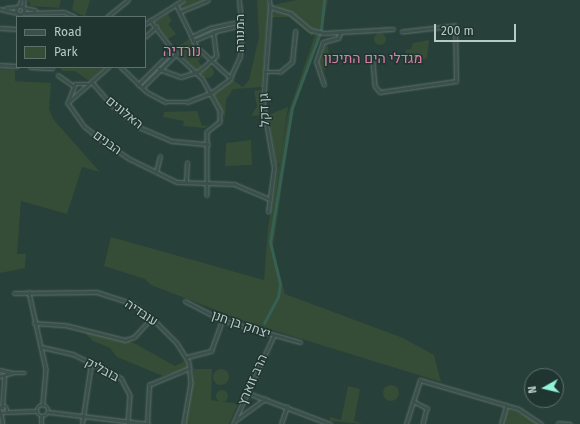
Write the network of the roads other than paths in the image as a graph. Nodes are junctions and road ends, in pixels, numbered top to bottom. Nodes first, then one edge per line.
1 (21, 0) edge
2 (24, 0) edge
3 (128, 0) edge
4 (183, 0) edge
5 (208, 0) edge
6 (239, 0) edge
7 (269, 0) edge
8 (176, 4) junction
9 (18, 7) junction
10 (24, 7) junction
11 (270, 7) junction
12 (0, 9) edge
13 (40, 11) junction
14 (180, 12) junction
15 (20, 15) edge
16 (73, 16) edge
17 (108, 16) edge
18 (150, 20) junction
19 (242, 20) junction
20 (146, 23) edge
21 (242, 25) junction
22 (0, 28) edge
23 (156, 28) junction
24 (16, 29) edge
25 (393, 29) dead end
26 (295, 31) dead end
27 (213, 32) junction
28 (402, 32) dead end
29 (324, 33) joint
30 (340, 33) junction
31 (146, 36) edge
32 (191, 37) junction
33 (193, 41) junction
34 (173, 50) junction
35 (176, 54) junction
36 (373, 62) dead end
37 (211, 63) junction
38 (0, 66) edge
39 (16, 66) edge
40 (109, 68) edge
41 (122, 68) edge
42 (159, 69) junction
43 (197, 72) junction
44 (265, 72) junction
45 (58, 75) dead end
46 (224, 76) dead end
47 (230, 79) junction
48 (91, 83) junction
49 (138, 84) junction
50 (324, 85) dead end
51 (74, 86) junction
52 (142, 88) junction
53 (211, 93) junction
54 (68, 103) junction
55 (208, 144) junction
56 (160, 156) dead end
57 (187, 163) dead end
58 (156, 172) junction
59 (186, 182) junction
60 (208, 183) junction
61 (207, 195) dead end
62 (270, 199) junction
63 (268, 212) dead end
64 (29, 292) junction
65 (14, 293) dead end
66 (185, 301) dead end
67 (152, 318) junction
68 (222, 320) junction
69 (34, 323) junction
70 (273, 337) junction
71 (300, 342) dead end
72 (42, 347) junction
73 (187, 357) junction
74 (91, 364) junction
75 (190, 368) junction
76 (0, 370) edge
77 (12, 373) junction
78 (25, 373) dead end
79 (0, 377) edge
80 (4, 378) junction
81 (248, 393) junction
82 (4, 398) junction
83 (265, 399) junction
84 (413, 401) junction
85 (43, 405) junction
86 (506, 406) junction
87 (287, 407) junction
88 (2, 408) junction
89 (7, 408) junction
90 (16, 411) junction
91 (36, 411) junction
92 (1, 412) junction
93 (49, 412) junction
94 (7, 413) junction
95 (86, 414) junction
96 (42, 417) junction
97 (3, 423) edge
98 (128, 423) edge
99 (234, 423) edge
100 (324, 423) edge
101 (558, 423) edge
102 (41, 424) edge
103 (82, 424) edge
104 (147, 424) edge
105 (184, 424) edge
106 (281, 424) edge
107 (330, 424) edge
108 (406, 424) edge
109 (423, 424) edge
110 (501, 424) edge
111 (541, 424) edge
112 (570, 424) edge

1 - 9 street
2 - 10 street
3 - 17 street
4 - 8 street
5 - 14 street
6 - 19 street, המנורה
7 - 11 street
8 - 14 street
8 - 18 street
9 - 10 street
9 - 12 street
9 - 15 street
10 - 13 street
10 - 15 street
11 - 29 street
11 - 44 street, גן דקל
12 - 15 street
13 - 15 street
13 - 16 street
14 - 32 street
18 - 20 street
18 - 23 street
19 - 21 street, המנורה
19 - 32 street
21 - 27 street
21 - 47 street, המנורה
22 - 24 street
23 - 31 street
23 - 34 street
25 - 30 street
26 - 44 street
27 - 33 street
27 - 37 street
28 - 36 street
29 - 30 street
30 - 50 street
32 - 33 street
33 - 37 street
34 - 35 street
34 - 49 street
35 - 42 street
35 - 43 street
37 - 43 street
37 - 47 street
38 - 39 street
40 - 48 street
41 - 49 street, המנורה
42 - 43 street
42 - 52 street
43 - 53 street
44 - 62 street, גן דקל
45 - 51 street
46 - 47 street
47 - 53 street, המנורה
48 - 51 street
48 - 54 street
48 - 55 street, האלונים
49 - 52 street, המנורה
51 - 54 street
52 - 53 street, המנורה
53 - 55 street
54 - 58 street, הבנים
55 - 60 street
56 - 58 street
57 - 59 street
58 - 59 street, הבנים
59 - 60 street, הבנים
60 - 61 street
60 - 62 street, הבנים
62 - 63 street, גן דקל
64 - 65 street, עובדיה
64 - 67 street, עובדיה
64 - 69 street
66 - 68 street, יצחק בן חנן
67 - 69 street
67 - 73 street, עובדיה
68 - 70 street, יצחק בן חנן
68 - 73 street
69 - 72 street
70 - 71 street, יצחק בן חנן
70 - 81 street, הרב זוארץ
72 - 74 street, בובליק
72 - 85 street
73 - 75 street, עובדיה
74 - 95 street
74 - 98 street, בובליק
75 - 104 street
75 - 105 street, עובדיה
76 - 77 street
77 - 78 street
77 - 80 street
79 - 80 street
80 - 82 street
81 - 83 street
81 - 99 street, הרב זוארץ
82 - 88 street
82 - 89 street
83 - 87 street
83 - 99 street
84 - 86 street
84 - 108 street
84 - 109 street
85 - 91 street
85 - 93 street
86 - 110 street
86 - 111 street
87 - 100 street
87 - 106 street
88 - 89 street
88 - 92 street
89 - 90 street
89 - 94 street
90 - 91 street
90 - 94 street
91 - 96 street
92 - 94 street
92 - 97 street
93 - 95 street
93 - 96 street
94 - 97 street
95 - 98 street
95 - 103 street
96 - 102 street
98 - 104 street
100 - 107 street
101 - 112 street

